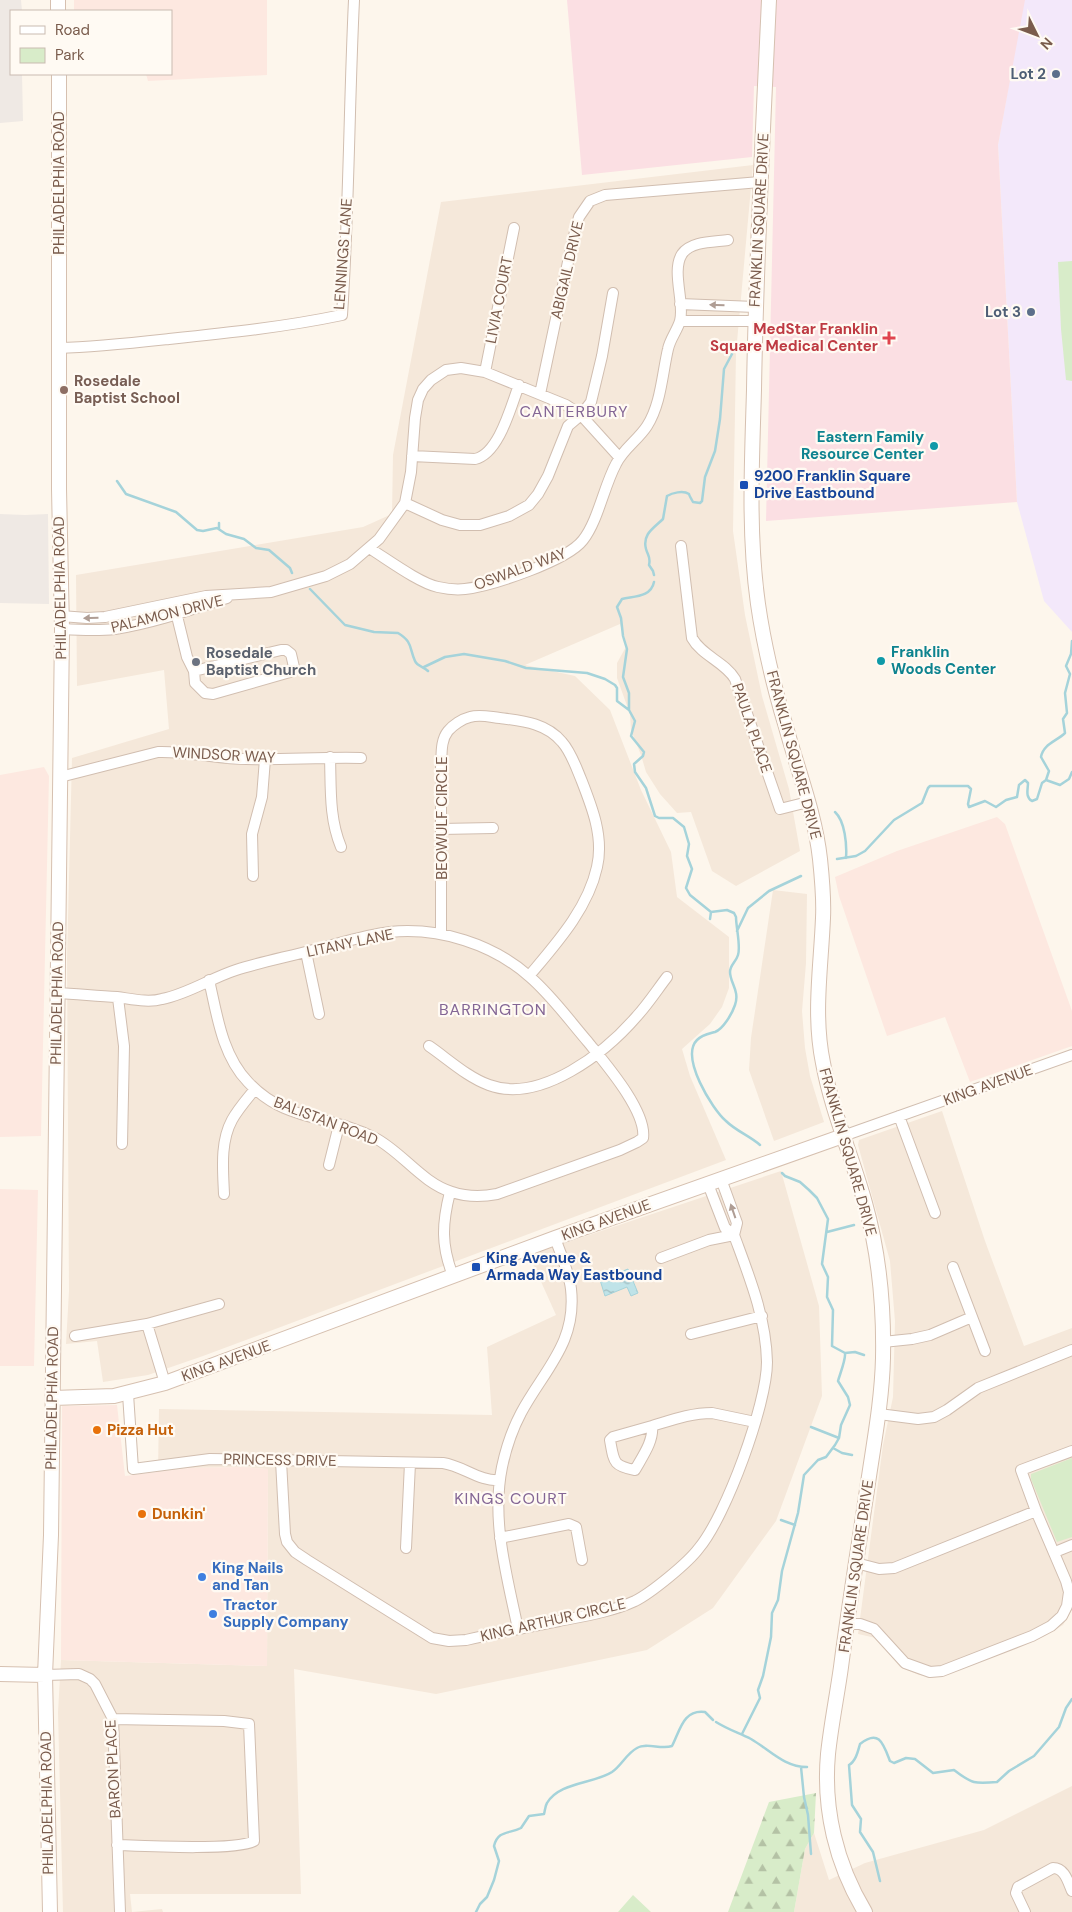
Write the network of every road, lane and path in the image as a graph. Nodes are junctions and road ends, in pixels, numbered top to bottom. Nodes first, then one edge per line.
1 (354, 0) edge
2 (769, 0) edge
3 (59, 75) edge
4 (760, 182) junction
5 (514, 228) dead end
6 (728, 240) dead end
7 (613, 293) dead end
8 (680, 304) junction
9 (755, 307) junction
10 (680, 321) junction
11 (755, 321) junction
12 (59, 348) junction
13 (485, 372) junction
14 (519, 385) junction
15 (540, 394) junction
16 (581, 416) junction
17 (412, 456) junction
18 (619, 457) junction
19 (405, 503) junction
20 (681, 546) dead end
21 (369, 548) junction
22 (242, 593) junction
23 (174, 603) junction
24 (176, 614) junction
25 (61, 623) junction
26 (194, 671) junction
27 (330, 757) junction
28 (361, 758) dead end
29 (266, 759) junction
30 (60, 777) junction
31 (808, 802) junction
32 (493, 828) dead end
33 (442, 829) junction
34 (341, 847) dead end
35 (253, 876) dead end
36 (441, 934) junction
37 (306, 952) junction
38 (529, 976) junction
39 (667, 976) dead end
40 (209, 980) junction
41 (57, 993) junction
42 (118, 998) junction
43 (319, 1014) dead end
44 (428, 1046) dead end
45 (598, 1054) junction
46 (1072, 1054) edge
47 (255, 1089) junction
48 (899, 1116) junction
49 (339, 1125) junction
50 (843, 1136) junction
51 (643, 1138) joint
52 (122, 1144) dead end
53 (329, 1165) dead end
54 (715, 1181) junction
55 (450, 1192) junction
56 (224, 1194) dead end
57 (935, 1213) dead end
58 (734, 1235) junction
59 (555, 1238) junction
60 (661, 1258) dead end
61 (953, 1267) dead end
62 (453, 1276) junction
63 (220, 1304) dead end
64 (762, 1316) junction
65 (972, 1318) junction
66 (147, 1324) junction
67 (690, 1334) dead end
68 (76, 1336) dead end
69 (883, 1342) junction
70 (1072, 1350) edge
71 (985, 1351) dead end
72 (165, 1383) junction
73 (128, 1394) junction
74 (53, 1398) junction
75 (879, 1414) junction
76 (755, 1422) junction
77 (652, 1426) junction
78 (1072, 1451) edge
79 (281, 1461) junction
80 (410, 1463) junction
81 (500, 1480) junction
82 (1036, 1511) junction
83 (500, 1538) junction
84 (1072, 1545) edge
85 (406, 1548) dead end
86 (1055, 1552) junction
87 (582, 1560) dead end
88 (856, 1563) junction
89 (847, 1624) junction
90 (518, 1629) junction
91 (0, 1674) edge
92 (45, 1675) junction
93 (113, 1720) junction
94 (117, 1845) junction
95 (1072, 1891) edge
96 (50, 1912) edge
97 (120, 1912) edge
98 (865, 1912) edge
99 (1025, 1912) edge

1 - 12 street, LENNINGS LANE
2 - 4 street, FRANKLIN SQUARE DRIVE
3 - 12 street, PHILADELPHIA ROAD
4 - 9 street, FRANKLIN SQUARE DRIVE
4 - 15 street, ABIGAIL DRIVE
5 - 13 street, LIVIA COURT
6 - 8 street, OSWALD WAY
7 - 16 street
9 -> 8 street
8 - 10 street, OSWALD WAY
9 - 11 street, FRANKLIN SQUARE DRIVE
10 - 11 street
10 - 18 street, OSWALD WAY
11 - 31 street, FRANKLIN SQUARE DRIVE
12 - 25 street, PHILADELPHIA ROAD
13 - 14 street
13 - 17 street
14 - 15 street
14 - 17 street
15 - 16 street
16 - 18 street
16 - 19 street
17 - 19 street
18 - 21 street, OSWALD WAY
19 - 21 street, PALAMON DRIVE
20 - 31 street, PAULA PLACE
21 - 22 street, PALAMON DRIVE
22 - 23 street, PALAMON DRIVE
22 - 24 street, PALAMON DRIVE
23 - 24 street
23 -> 25 street, PALAMON DRIVE
24 - 25 street, PALAMON DRIVE
24 - 26 street
25 - 30 street, PHILADELPHIA ROAD
26 - 26 street
27 - 28 street, WINDSOR WAY
27 - 29 street, WINDSOR WAY
27 - 34 street
29 - 30 street, WINDSOR WAY
29 - 35 street
30 - 41 street, PHILADELPHIA ROAD
31 - 50 street, FRANKLIN SQUARE DRIVE
32 - 33 street
33 - 36 street, BEOWULF CIRCLE
33 - 38 street, BEOWULF CIRCLE
36 - 37 street, LITANY LANE
36 - 38 street, LITANY LANE
37 - 40 street, LITANY LANE
37 - 43 street
38 - 45 street, LITANY LANE
39 - 45 street
40 - 42 street, LITANY LANE
40 - 47 street, BALISTAN ROAD
41 - 42 street, LITANY LANE
41 - 74 street, PHILADELPHIA ROAD
42 - 52 street
44 - 45 street
45 - 51 street, LITANY LANE
46 - 48 street, KING AVENUE
47 - 49 street, BALISTAN ROAD
47 - 56 street
48 - 50 street, KING AVENUE
48 - 57 street
49 - 53 street
49 - 55 street, BALISTAN ROAD
50 - 54 street, KING AVENUE
50 - 69 street, FRANKLIN SQUARE DRIVE
51 - 55 street, BALISTAN ROAD
54 - 58 street, KING ARTHUR CIRCLE
54 - 59 street, KING AVENUE
55 - 62 street
58 - 60 street
58 - 64 street, KING ARTHUR CIRCLE
59 - 62 street, KING AVENUE
59 - 81 street
61 - 65 street
62 - 72 street, KING AVENUE
63 - 66 street
64 - 67 street
64 - 76 street, KING ARTHUR CIRCLE
65 - 69 street
65 - 71 street
66 - 68 street
66 - 72 street
69 - 75 street, FRANKLIN SQUARE DRIVE
70 - 75 street
72 - 73 street, KING AVENUE
73 - 74 street, KING AVENUE
73 - 79 street, PRINCESS DRIVE
74 - 92 street, PHILADELPHIA ROAD
75 - 88 street, FRANKLIN SQUARE DRIVE
76 - 77 street
76 - 90 street, KING ARTHUR CIRCLE
77 - 77 street
78 - 82 street
79 - 80 street, PRINCESS DRIVE
79 - 90 street, KING ARTHUR CIRCLE
80 - 81 street, PRINCESS DRIVE
80 - 85 street
81 - 83 street
82 - 86 street
82 - 88 street
83 - 87 street
83 - 90 street
84 - 86 street
86 - 89 street
88 - 89 street, FRANKLIN SQUARE DRIVE
89 - 98 street, FRANKLIN SQUARE DRIVE
91 - 92 street
92 - 93 street, BARON PLACE
92 - 96 street, PHILADELPHIA ROAD
93 - 94 street, BARON PLACE
93 - 94 street
94 - 97 street, BARON PLACE
95 - 99 street

